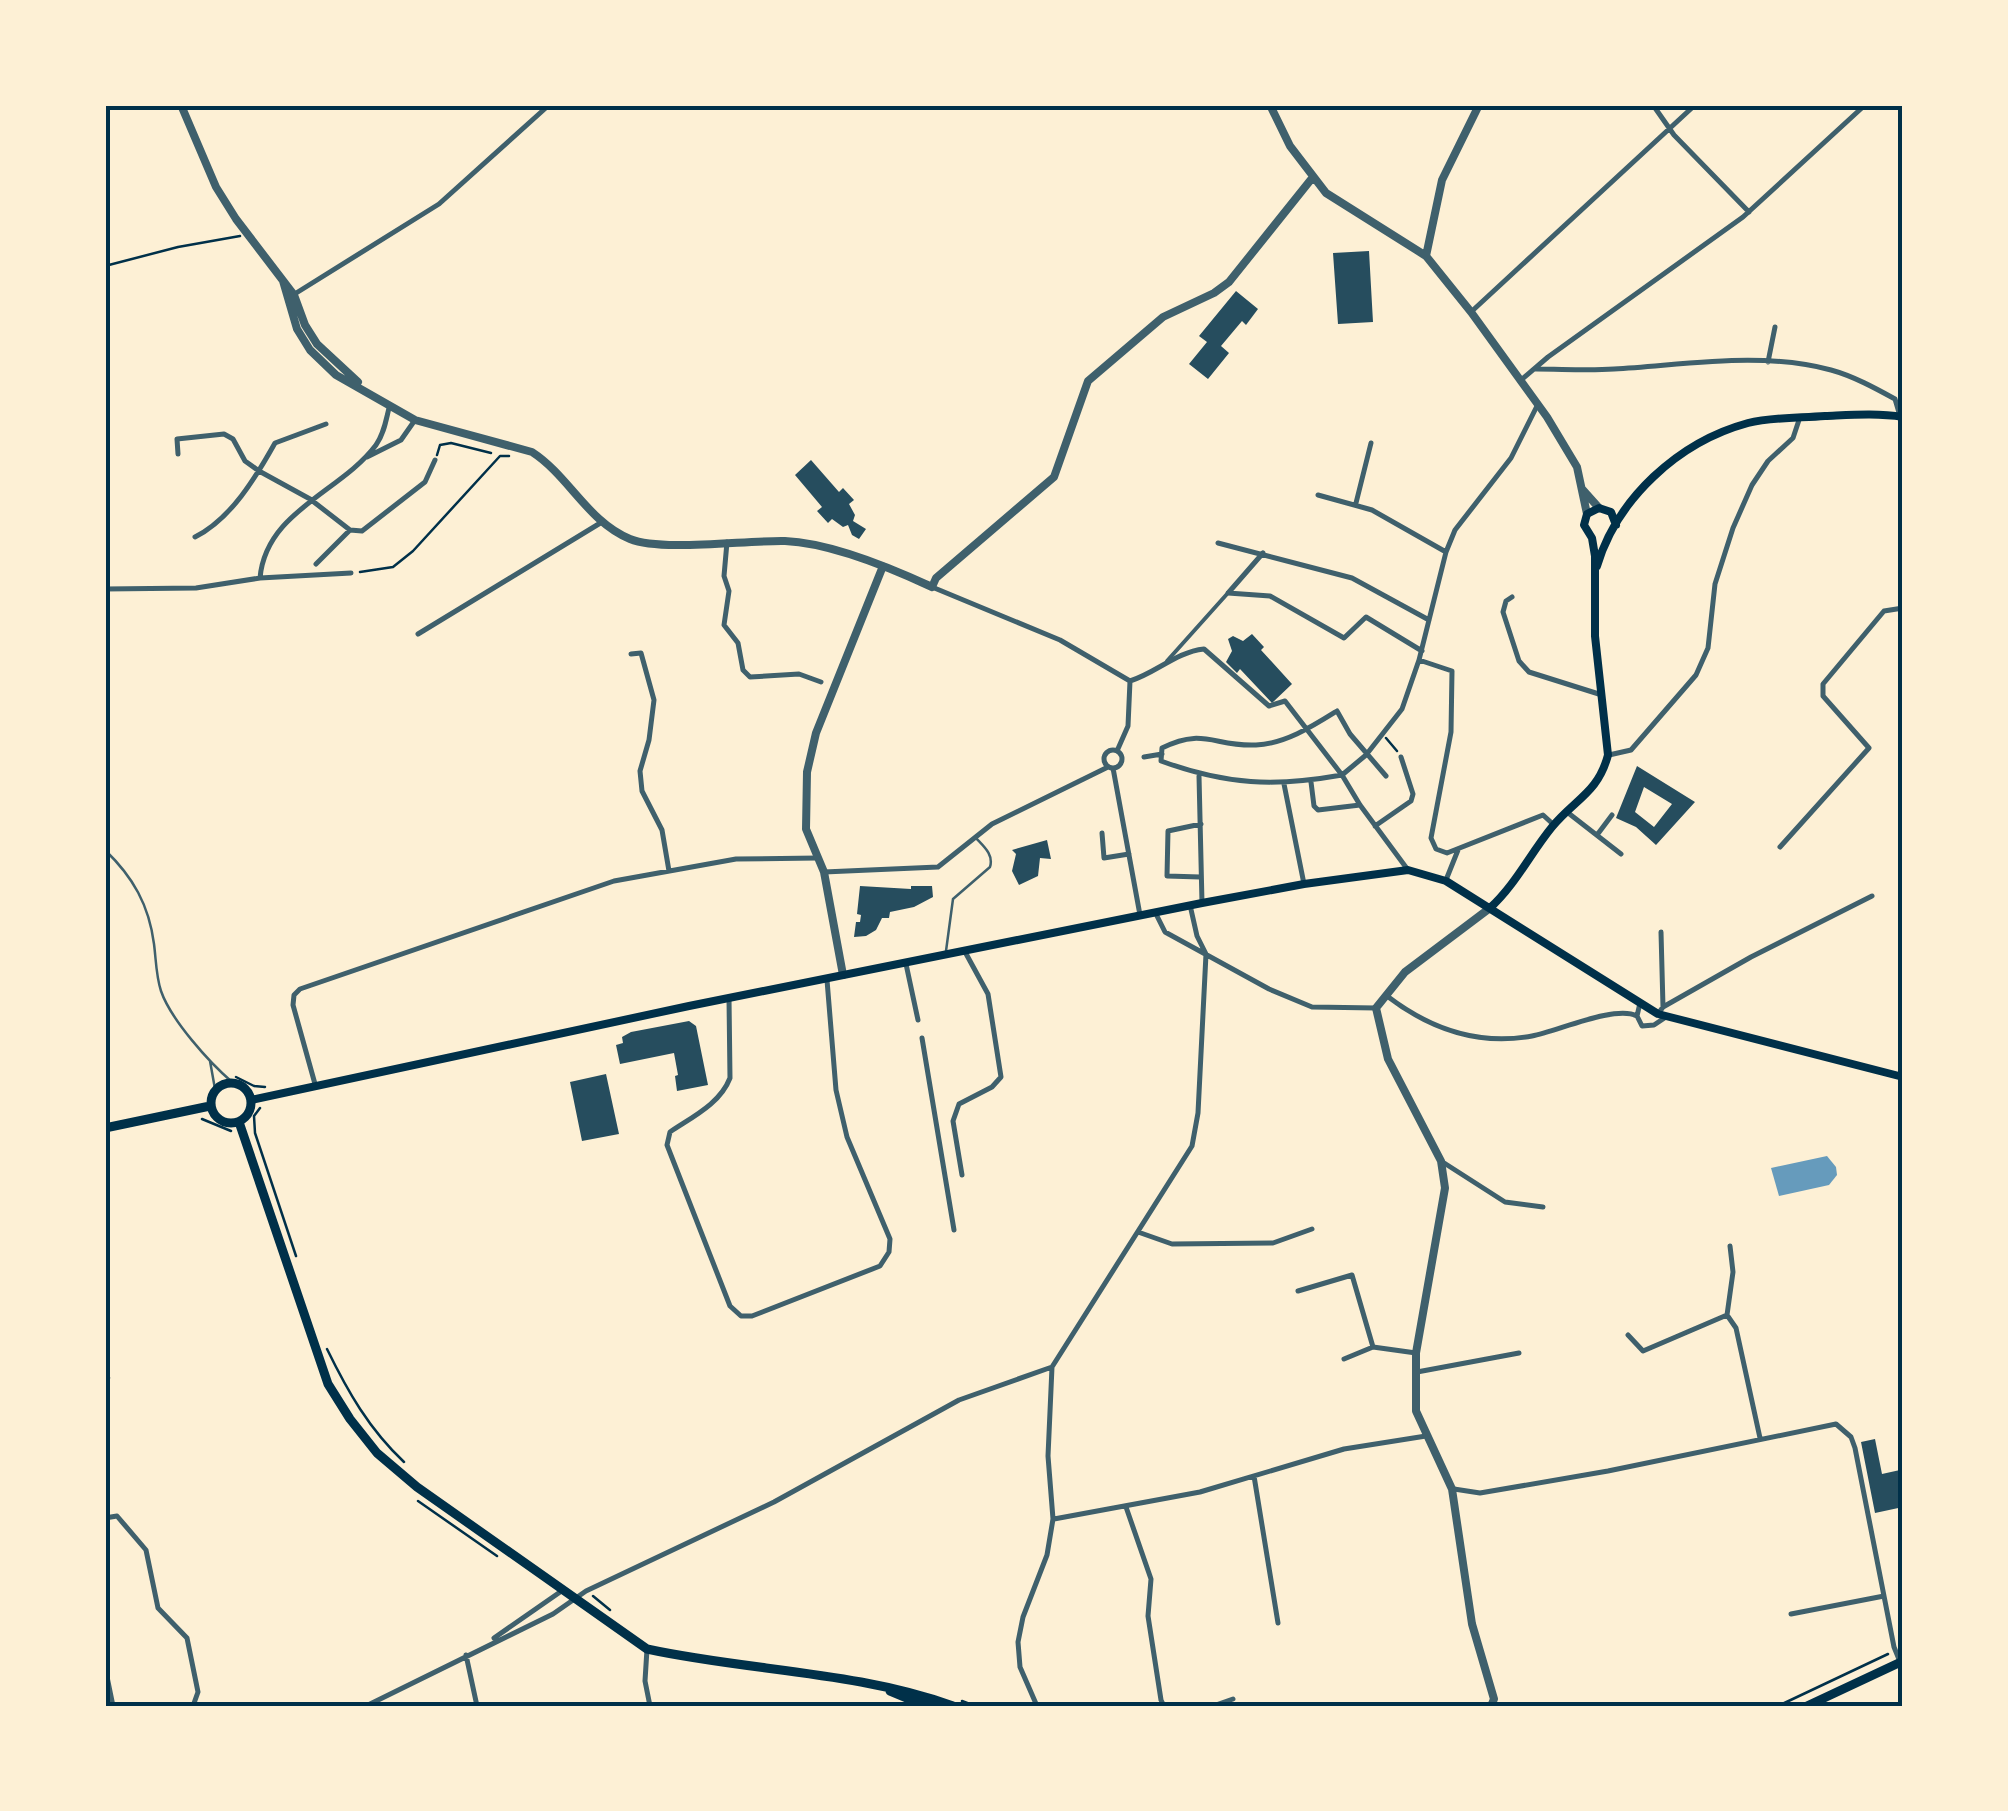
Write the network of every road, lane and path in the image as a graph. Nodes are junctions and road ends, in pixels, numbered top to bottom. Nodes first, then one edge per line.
1 (181, 105) edge
2 (549, 105) edge
3 (1270, 105) edge
4 (1479, 105) edge
5 (1653, 105) edge
6 (1694, 105) edge
7 (1864, 105) edge
8 (1670, 127) junction
9 (1312, 177) junction
10 (1749, 212) junction
11 (230, 238) dead end
12 (1426, 256) junction
13 (105, 266) edge
14 (290, 297) junction
15 (1472, 312) junction
16 (1775, 327) dead end
17 (1768, 362) junction
18 (1536, 369) junction
19 (1520, 380) junction
20 (1903, 400) edge
21 (1538, 404) junction
22 (389, 408) junction
23 (1902, 416) edge
24 (1800, 418) junction
25 (415, 420) junction
26 (326, 424) dead end
27 (1371, 443) dead end
28 (516, 447) junction
29 (178, 454) dead end
30 (500, 456) junction
31 (365, 458) junction
32 (435, 460) joint
33 (259, 471) junction
34 (1582, 489) junction
35 (1318, 495) dead end
36 (310, 499) junction
37 (1630, 500) junction
38 (1356, 504) junction
39 (1603, 508) junction
40 (1586, 514) junction
41 (602, 522) junction
42 (1616, 525) junction
43 (350, 530) junction
44 (195, 538) dead end
45 (1592, 538) junction
46 (1605, 539) junction
47 (727, 542) junction
48 (1218, 543) dead end
49 (1446, 552) junction
50 (1263, 553) junction
51 (316, 564) dead end
52 (883, 566) junction
53 (1596, 570) junction
54 (351, 573) joint
55 (260, 578) junction
56 (932, 587) junction
57 (105, 589) edge
58 (1228, 593) junction
59 (1512, 597) dead end
60 (1903, 608) edge
61 (1429, 620) junction
62 (418, 634) dead end
63 (1422, 651) junction
64 (631, 654) dead end
65 (1419, 660) junction
66 (1167, 661) junction
67 (1130, 681) junction
68 (822, 682) dead end
69 (1602, 695) junction
70 (1309, 729) junction
71 (1383, 735) junction
72 (1118, 751) junction
73 (1162, 751) junction
74 (1366, 754) junction
75 (1608, 755) junction
76 (1144, 757) dead end
77 (1400, 757) joint
78 (1135, 758) dead end
79 (1122, 760) junction
80 (1110, 768) junction
81 (1199, 775) junction
82 (1342, 776) junction
83 (1386, 776) dead end
84 (1310, 781) junction
85 (1284, 784) junction
86 (1360, 805) junction
87 (1567, 812) junction
88 (1612, 815) dead end
89 (1201, 824) junction
90 (1554, 825) junction
91 (1375, 826) junction
92 (1102, 834) dead end
93 (1597, 835) junction
94 (974, 836) junction
95 (1780, 847) dead end
96 (105, 850) edge
97 (1458, 850) junction
98 (1129, 854) junction
99 (1620, 854) dead end
100 (818, 858) junction
101 (1408, 870) junction
102 (669, 871) junction
103 (824, 872) junction
104 (1200, 877) junction
105 (1446, 880) junction
106 (1304, 884) junction
107 (1872, 896) dead end
108 (1202, 902) junction
109 (1190, 905) junction
110 (1490, 908) junction
111 (1155, 912) junction
112 (1140, 915) junction
113 (1660, 932) dead end
114 (964, 950) junction
115 (946, 954) junction
116 (1206, 954) junction
117 (905, 962) junction
118 (843, 974) junction
119 (827, 978) junction
120 (1387, 996) junction
121 (729, 998) junction
122 (1640, 1003) junction
123 (1376, 1008) junction
124 (1662, 1012) junction
125 (1637, 1016) junction
126 (918, 1020) dead end
127 (922, 1038) dead end
128 (209, 1060) junction
129 (1903, 1077) edge
130 (231, 1078) junction
131 (316, 1084) junction
132 (215, 1089) junction
133 (270, 1090) junction
134 (251, 1100) junction
135 (210, 1106) junction
136 (262, 1106) dead end
137 (192, 1110) junction
138 (239, 1122) junction
139 (105, 1128) edge
140 (238, 1139) dead end
141 (1441, 1162) junction
142 (962, 1175) dead end
143 (1543, 1207) dead end
144 (1312, 1228) dead end
145 (954, 1230) dead end
146 (1138, 1232) junction
147 (1730, 1246) dead end
148 (298, 1262) dead end
149 (1298, 1291) dead end
150 (1726, 1315) junction
151 (1628, 1336) dead end
152 (326, 1348) dead end
153 (1373, 1348) junction
154 (1416, 1353) junction
155 (1519, 1354) dead end
156 (1344, 1359) dead end
157 (105, 1360) edge
158 (1052, 1367) junction
159 (1414, 1372) junction
160 (105, 1383) edge
161 (1426, 1436) junction
162 (1760, 1438) junction
163 (410, 1468) dead end
164 (1254, 1476) junction
165 (1452, 1489) junction
166 (410, 1495) dead end
167 (1126, 1507) junction
168 (105, 1518) edge
169 (1053, 1520) junction
170 (498, 1557) dead end
171 (563, 1590) junction
172 (592, 1595) dead end
173 (1884, 1596) junction
174 (576, 1599) junction
175 (611, 1610) dead end
176 (1791, 1614) dead end
177 (1278, 1623) dead end
178 (488, 1643) junction
179 (648, 1649) junction
180 (1896, 1651) junction
181 (466, 1655) junction
182 (1902, 1664) edge
183 (105, 1667) edge
184 (878, 1686) junction
185 (1233, 1700) dead end
186 (957, 1703) edge
187 (113, 1706) edge
188 (194, 1706) edge
189 (366, 1706) edge
190 (476, 1706) edge
191 (650, 1706) edge
192 (926, 1706) edge
193 (974, 1706) edge
194 (1037, 1706) edge
195 (1164, 1706) edge
196 (1213, 1706) edge
197 (1490, 1706) edge
198 (1778, 1706) edge
199 (1807, 1706) edge

1 - 14 street
2 - 14 street
3 - 9 street
4 - 12 street
5 - 8 street
6 - 8 street
7 - 10 street
8 - 10 street
8 - 15 street
9 - 12 street
9 - 56 street
10 - 18 street
11 - 13 path
12 - 15 street
14 - 22 street
15 - 19 street
16 - 17 street
17 - 18 street
17 - 23 street
18 - 19 street
19 - 21 street
20 - 23 street
21 - 34 street
21 - 49 street
22 - 25 street
22 - 31 street
23 - 24 main road
24 - 37 main road
24 - 75 street
25 - 28 street
25 - 31 street
26 - 33 street
27 - 38 street
28 - 30 path
28 - 41 street
29 - 33 street
30 - 32 path
30 - 54 path
31 - 36 street
32 - 43 street
33 - 36 street
33 - 44 street
34 - 39 street
34 - 40 street
35 - 38 street
36 - 43 street
36 - 55 street
37 - 39 main road
37 - 42 main road
38 - 49 street
39 - 40 main road
39 - 42 main road
40 - 45 main road
41 - 47 street
41 - 62 street
42 - 46 main road
43 - 51 street
45 - 46 main road
45 - 53 main road
46 - 53 main road
47 - 52 street
47 - 68 street
48 - 50 street
49 - 61 street
50 - 58 street
50 - 61 street
52 - 56 street
52 - 100 street
53 - 69 main road
54 - 55 street
55 - 57 street
56 - 67 street
58 - 63 street
58 - 66 street
59 - 69 street
60 - 95 street
61 - 63 street
63 - 65 street
64 - 102 street
65 - 71 street
65 - 97 street
66 - 67 street
66 - 70 street
67 - 72 street
69 - 75 main road
70 - 73 street
70 - 74 street
70 - 82 street
71 - 74 street
71 - 77 path
72 - 79 street
72 - 80 street
73 - 76 street
73 - 81 street
74 - 82 street
74 - 83 street
75 - 87 main road
77 - 91 street
78 - 79 street
79 - 80 street
80 - 94 street
80 - 98 street
81 - 85 street
81 - 89 street
82 - 84 street
82 - 86 street
84 - 85 street
84 - 86 street
85 - 106 street
86 - 91 street
87 - 90 main road
87 - 93 street
88 - 93 street
89 - 104 street
89 - 104 street
90 - 97 street
90 - 110 main road
91 - 101 street
92 - 98 street
93 - 99 street
94 - 103 street
94 - 115 lane
96 - 128 lane
97 - 105 street
98 - 112 street
100 - 102 street
100 - 103 street
101 - 105 main road
101 - 106 main road
102 - 131 street
103 - 118 street
104 - 108 street
105 - 110 main road
106 - 108 main road
107 - 124 street
108 - 109 main road
109 - 111 main road
109 - 116 street
110 - 120 street
110 - 122 main road
111 - 112 main road
111 - 116 street
112 - 114 main road
113 - 124 street
114 - 115 main road
114 - 142 street
115 - 117 main road
116 - 123 street
116 - 146 street
117 - 118 main road
117 - 126 street
118 - 119 main road
119 - 121 main road
119 - 121 street
120 - 123 street
120 - 125 street
121 - 131 main road
122 - 124 main road
122 - 125 street
123 - 141 street
124 - 125 street
124 - 129 main road
127 - 145 street
128 - 130 lane
128 - 132 lane
130 - 132 main road
130 - 133 path
130 - 134 main road
131 - 133 main road
132 - 135 main road
133 - 134 main road
134 - 138 main road
135 - 137 main road
135 - 138 main road
136 - 148 path
137 - 139 main road
137 - 140 path
138 - 171 main road
141 - 143 street
141 - 154 street
144 - 146 street
146 - 158 street
147 - 150 street
149 - 153 street
150 - 151 street
150 - 162 street
152 - 163 path
153 - 154 street
153 - 156 street
154 - 159 street
155 - 159 street
157 - 160 path
158 - 169 street
158 - 174 street
159 - 161 street
161 - 164 street
161 - 165 street
162 - 165 street
162 - 173 street
164 - 167 street
164 - 177 street
165 - 197 street
166 - 170 path
167 - 169 street
167 - 195 street
168 - 188 street
169 - 194 street
171 - 174 main road
171 - 178 street
172 - 175 path
173 - 176 street
173 - 180 street
174 - 178 street
174 - 179 main road
178 - 181 street
179 - 184 main road
179 - 191 street
180 - 182 street
180 - 198 path
181 - 189 street
181 - 190 street
182 - 199 main road
183 - 187 street
184 - 186 main road
184 - 192 main road
185 - 196 street
186 - 193 path

